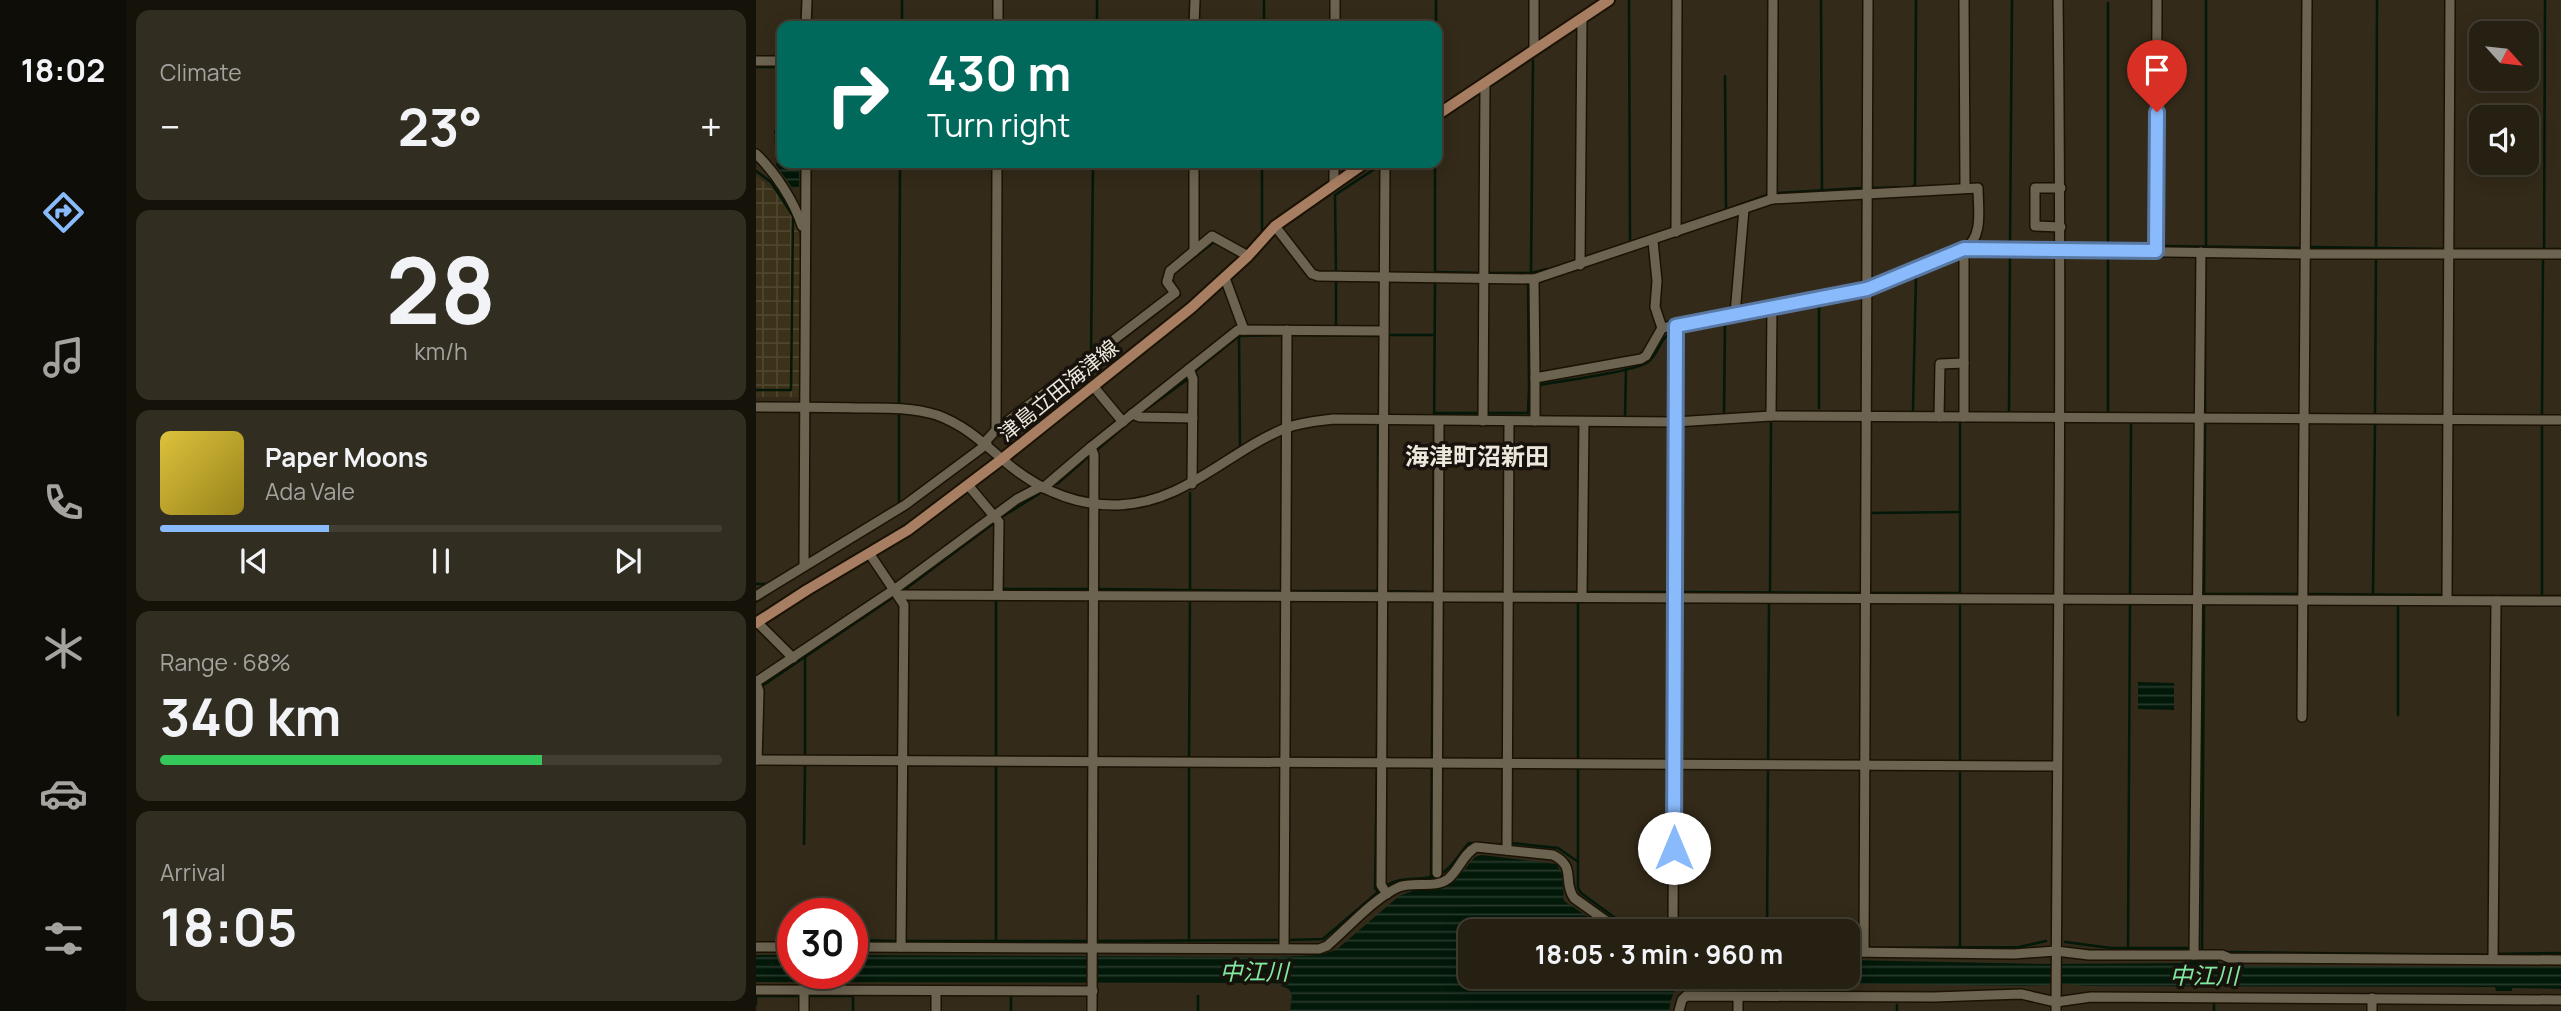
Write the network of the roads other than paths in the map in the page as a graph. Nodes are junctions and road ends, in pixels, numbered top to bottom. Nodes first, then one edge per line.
1 (807, 0) edge
2 (998, 0) edge
3 (1195, 0) edge
4 (1335, 0) edge
5 (1534, 0) edge
6 (1609, 0) edge
7 (1677, 0) edge
8 (1773, 0) edge
9 (1868, 0) edge
10 (1964, 0) edge
11 (2058, 0) edge
12 (2157, 0) edge
13 (2307, 0) edge
14 (2450, 0) edge
15 (1582, 18) junction
16 (807, 21) edge
17 (998, 21) edge
18 (1194, 21) edge
19 (1335, 21) edge
20 (1534, 50) junction
21 (756, 61) edge
22 (777, 61) edge
23 (1485, 83) junction
24 (1442, 112) edge
25 (756, 154) edge
26 (806, 168) edge
27 (997, 168) edge
28 (1194, 168) edge
29 (1334, 168) edge
30 (1357, 168) edge
31 (1385, 168) edge
32 (1334, 183) junction
33 (2061, 187) junction
34 (1965, 188) junction
35 (1867, 193) junction
36 (1772, 199) junction
37 (1744, 209) junction
38 (1275, 226) junction
39 (2061, 227) junction
40 (1676, 232) junction
41 (805, 234) junction
42 (1653, 241) junction
43 (1964, 249) junction
44 (2061, 249) junction
45 (1194, 251) junction
46 (2156, 251) junction
47 (2201, 252) junction
48 (2449, 253) junction
49 (2305, 254) junction
50 (2561, 254) edge
51 (1248, 257) junction
52 (1580, 264) junction
53 (1383, 277) junction
54 (1225, 278) junction
55 (1484, 278) junction
56 (1534, 279) junction
57 (1867, 289) junction
58 (1772, 307) junction
59 (1735, 314) junction
60 (1676, 326) junction
61 (1662, 328) junction
62 (1244, 330) junction
63 (1287, 330) junction
64 (1383, 331) junction
65 (1964, 363) junction
66 (1189, 369) junction
67 (1535, 378) junction
68 (1093, 386) junction
69 (756, 407) edge
70 (804, 407) junction
71 (1132, 414) junction
72 (1771, 416) junction
73 (1867, 416) junction
74 (1939, 417) junction
75 (1964, 417) junction
76 (1193, 418) junction
77 (2061, 418) junction
78 (2199, 418) junction
79 (2303, 418) junction
80 (2448, 419) junction
81 (2561, 419) edge
82 (1383, 420) junction
83 (1436, 421) junction
84 (1483, 421) junction
85 (1535, 421) junction
86 (1123, 422) junction
87 (1509, 422) junction
88 (1584, 422) junction
89 (1675, 422) junction
90 (1287, 427) junction
91 (996, 430) junction
92 (986, 443) junction
93 (1091, 447) junction
94 (1002, 459) junction
95 (1192, 484) junction
96 (968, 485) junction
97 (1041, 488) junction
98 (1093, 504) junction
99 (993, 516) junction
100 (869, 553) junction
101 (804, 565) junction
102 (761, 589) edge
103 (897, 592) junction
104 (998, 594) junction
105 (1093, 594) junction
106 (756, 596) edge
107 (1286, 596) junction
108 (1382, 596) junction
109 (1435, 596) junction
110 (1509, 597) junction
111 (1582, 597) junction
112 (1675, 597) junction
113 (1866, 598) junction
114 (2057, 599) junction
115 (2199, 600) junction
116 (2302, 600) junction
117 (2446, 600) junction
118 (2496, 601) junction
119 (2561, 601) edge
120 (757, 623) edge
121 (793, 658) junction
122 (756, 683) edge
123 (2302, 717) dead end
124 (757, 760) edge
125 (902, 761) junction
126 (1093, 762) junction
127 (1285, 762) junction
128 (1382, 763) junction
129 (1434, 763) junction
130 (1508, 763) junction
131 (1674, 764) junction
132 (1865, 765) junction
133 (2057, 766) junction
134 (1507, 850) junction
135 (1437, 873) dead end
136 (1387, 894) junction
137 (1603, 919) edge
138 (1673, 919) edge
139 (756, 947) edge
140 (777, 947) edge
141 (868, 947) edge
142 (901, 947) junction
143 (1284, 948) junction
144 (1092, 951) junction
145 (1860, 952) edge
146 (1864, 952) junction
147 (2056, 953) junction
148 (2195, 955) junction
149 (2493, 959) junction
150 (2561, 960) edge
151 (1093, 988) junction
152 (756, 990) edge
153 (804, 990) junction
154 (936, 991) junction
155 (1738, 997) junction
156 (2372, 998) junction
157 (2561, 1000) edge
158 (2056, 1002) edge
159 (804, 1011) edge
160 (936, 1011) edge
161 (1093, 1011) edge
162 (1679, 1011) edge
163 (1738, 1011) edge
164 (2372, 1011) edge

1 - 16 street
2 - 17 street
3 - 18 street
4 - 19 street
5 - 20 street
6 - 15 main road
7 - 40 street
8 - 36 street
9 - 35 street
10 - 34 street
11 - 33 street
12 - 46 street
13 - 49 street
14 - 48 street
15 - 20 main road
15 - 52 street
20 - 23 main road
21 - 22 street
23 - 24 main road
23 - 55 street
25 - 41 street
26 - 41 street
27 - 91 street
28 - 45 street
29 - 32 street
30 - 32 main road, 津島立田海津線
31 - 53 street
32 - 38 main road, 津島立田海津線
33 - 39 street
33 - 39 street
34 - 35 street
34 - 43 street
35 - 36 street
35 - 57 street
36 - 37 street
37 - 40 street
37 - 59 street
38 - 51 main road, 津島立田海津線
38 - 53 street
39 - 44 street
40 - 42 street
41 - 70 street
42 - 52 street
42 - 61 street
43 - 44 street
43 - 57 street
43 - 65 street
44 - 46 street
44 - 77 street
45 - 51 street
45 - 91 street
46 - 47 street
47 - 49 street
47 - 78 street
48 - 49 street
48 - 50 street
48 - 80 street
49 - 79 street
51 - 54 main road, 津島立田海津線
52 - 56 street
53 - 55 street
53 - 64 street
54 - 62 street
54 - 68 main road, 津島立田海津線
55 - 56 street
55 - 84 street
56 - 67 street
57 - 58 street
57 - 73 street
58 - 59 street
58 - 72 street
59 - 60 street
60 - 61 street
60 - 89 street
61 - 67 street
62 - 63 street
62 - 66 street
63 - 64 street
63 - 90 street
64 - 82 street
65 - 74 street
65 - 75 street
66 - 71 street
66 - 76 street
67 - 85 street
68 - 86 street
68 - 94 main road, 津島立田海津線
69 - 70 street
70 - 92 street
70 - 101 street
71 - 76 street
71 - 86 street
72 - 73 street
72 - 89 street
73 - 74 street
73 - 113 street
74 - 75 street
75 - 77 street
76 - 95 street
77 - 78 street
77 - 114 street
78 - 79 street
78 - 115 street
79 - 80 street
79 - 116 street
80 - 81 street
80 - 117 street
82 - 83 street
82 - 90 street
82 - 108 street
83 - 84 street
83 - 109 street
84 - 87 street
85 - 87 street
85 - 88 street
86 - 93 street
87 - 110 street
88 - 89 street
88 - 111 street
89 - 112 street
90 - 95 street
90 - 107 street
91 - 92 street
92 - 94 street
92 - 101 street
93 - 97 street
93 - 98 street
94 - 96 main road, 津島立田海津線
94 - 97 street
95 - 98 street
96 - 99 street
96 - 100 main road, 津島立田海津線
97 - 98 street
97 - 99 street
98 - 105 street
99 - 103 street
99 - 104 street
100 - 103 street
100 - 120 main road, 津島立田海津線
101 - 102 street
102 - 106 street
103 - 104 street
103 - 121 street
103 - 125 street
104 - 105 street
105 - 107 street
105 - 126 street
107 - 108 street
107 - 127 street
108 - 109 street
108 - 128 street
109 - 110 street
109 - 129 street
110 - 111 street
110 - 130 street
111 - 112 street
112 - 113 street
112 - 131 street
113 - 114 street
113 - 132 street
114 - 115 street
114 - 133 street
115 - 116 street
115 - 148 street
116 - 117 street
116 - 123 street
117 - 118 street
118 - 119 street
118 - 149 street
120 - 121 street
121 - 122 street
122 - 124 street
124 - 125 street
125 - 126 street
125 - 142 street
126 - 127 street
126 - 144 street
127 - 128 street
127 - 143 street
128 - 129 street
128 - 136 street
129 - 130 street
129 - 135 street
130 - 131 street
130 - 134 street
131 - 132 street
131 - 138 street
132 - 133 street
132 - 146 street
133 - 147 street
134 - 136 street
134 - 137 street
136 - 143 street
139 - 140 street
141 - 142 street
142 - 144 street
143 - 144 street
144 - 151 street
145 - 146 street
146 - 147 street
147 - 148 street
147 - 158 street
148 - 149 street
149 - 150 street
151 - 154 street
151 - 161 street
152 - 153 street
153 - 154 street
153 - 159 street
154 - 160 street
155 - 158 street
155 - 162 street
155 - 163 street
156 - 157 street
156 - 158 street
156 - 164 street

